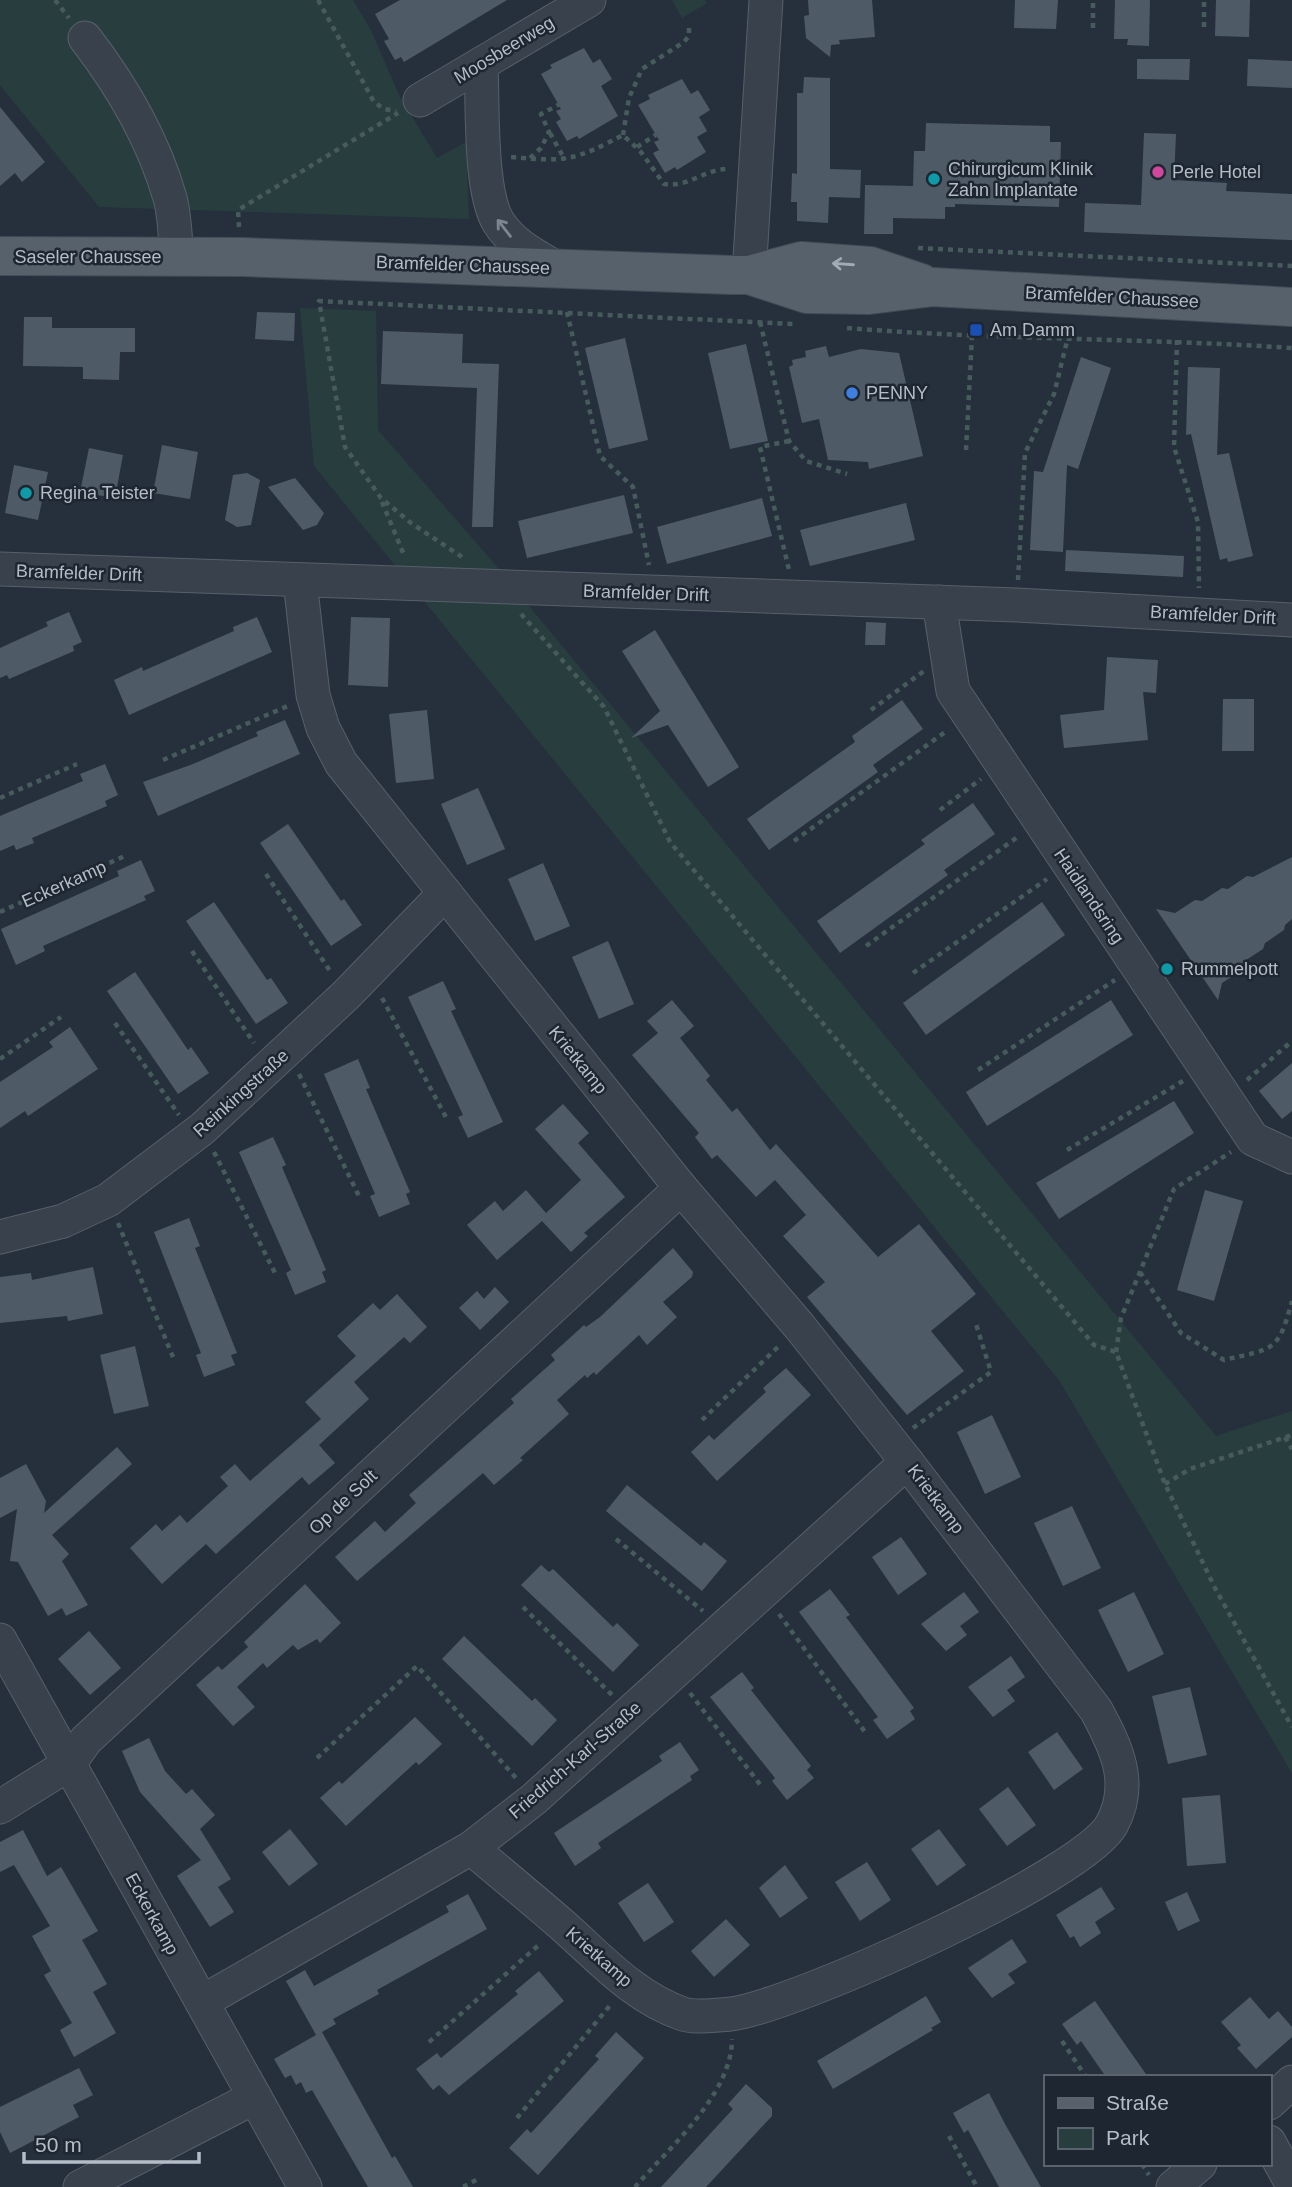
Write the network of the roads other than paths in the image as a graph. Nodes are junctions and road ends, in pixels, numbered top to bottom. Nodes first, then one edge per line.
1 (589, 0) edge
2 (766, 0) edge
3 (85, 38) dead end
4 (481, 64) junction
5 (420, 100) dead end
6 (0, 256) edge
7 (177, 257) junction
8 (558, 269) junction
9 (749, 275) junction
10 (1292, 307) edge
11 (0, 569) edge
12 (300, 581) junction
13 (939, 602) junction
14 (1292, 620) edge
15 (445, 893) junction
16 (1292, 1157) edge
17 (681, 1188) junction
18 (0, 1237) edge
19 (900, 1452) junction
20 (0, 1640) edge
21 (69, 1765) junction
22 (0, 1807) edge
23 (471, 1848) junction
24 (202, 2002) junction
25 (1292, 2082) edge
26 (255, 2097) junction
27 (1271, 2101) edge
28 (1271, 2147) edge
29 (1198, 2166) edge
30 (1292, 2184) edge
31 (80, 2187) edge
32 (305, 2187) edge
33 (1173, 2187) edge

1 - 4 street, Moosbeerweg
2 - 9 street
3 - 7 street
4 - 5 street, Moosbeerweg
8 -> 4 street
6 - 7 main road, Saseler Chaussee
7 - 8 main road, Bramfelder Chaussee
8 - 9 main road, Bramfelder Chaussee
9 - 10 main road, Bramfelder Chaussee
11 - 12 street, Bramfelder Drift
12 - 13 street, Bramfelder Drift
12 - 15 street, Krietkamp
13 - 14 street, Bramfelder Drift
13 - 16 street, Haidlandsring
15 - 17 street, Krietkamp
15 - 18 street, Reinkingstraße
17 - 19 street, Krietkamp
17 - 21 street, Op de Solt
19 - 23 street, Friedrich-Karl-Straße
19 - 23 street, Krietkamp
20 - 21 street, Eckerkamp
21 - 22 street, Op de Solt
21 - 24 street, Eckerkamp
23 - 24 street, Friedrich-Karl-Straße
24 - 26 street, Eckerkamp
25 - 27 street
26 - 31 street
26 - 32 street, Eckerkamp
28 - 30 street
29 - 33 street

